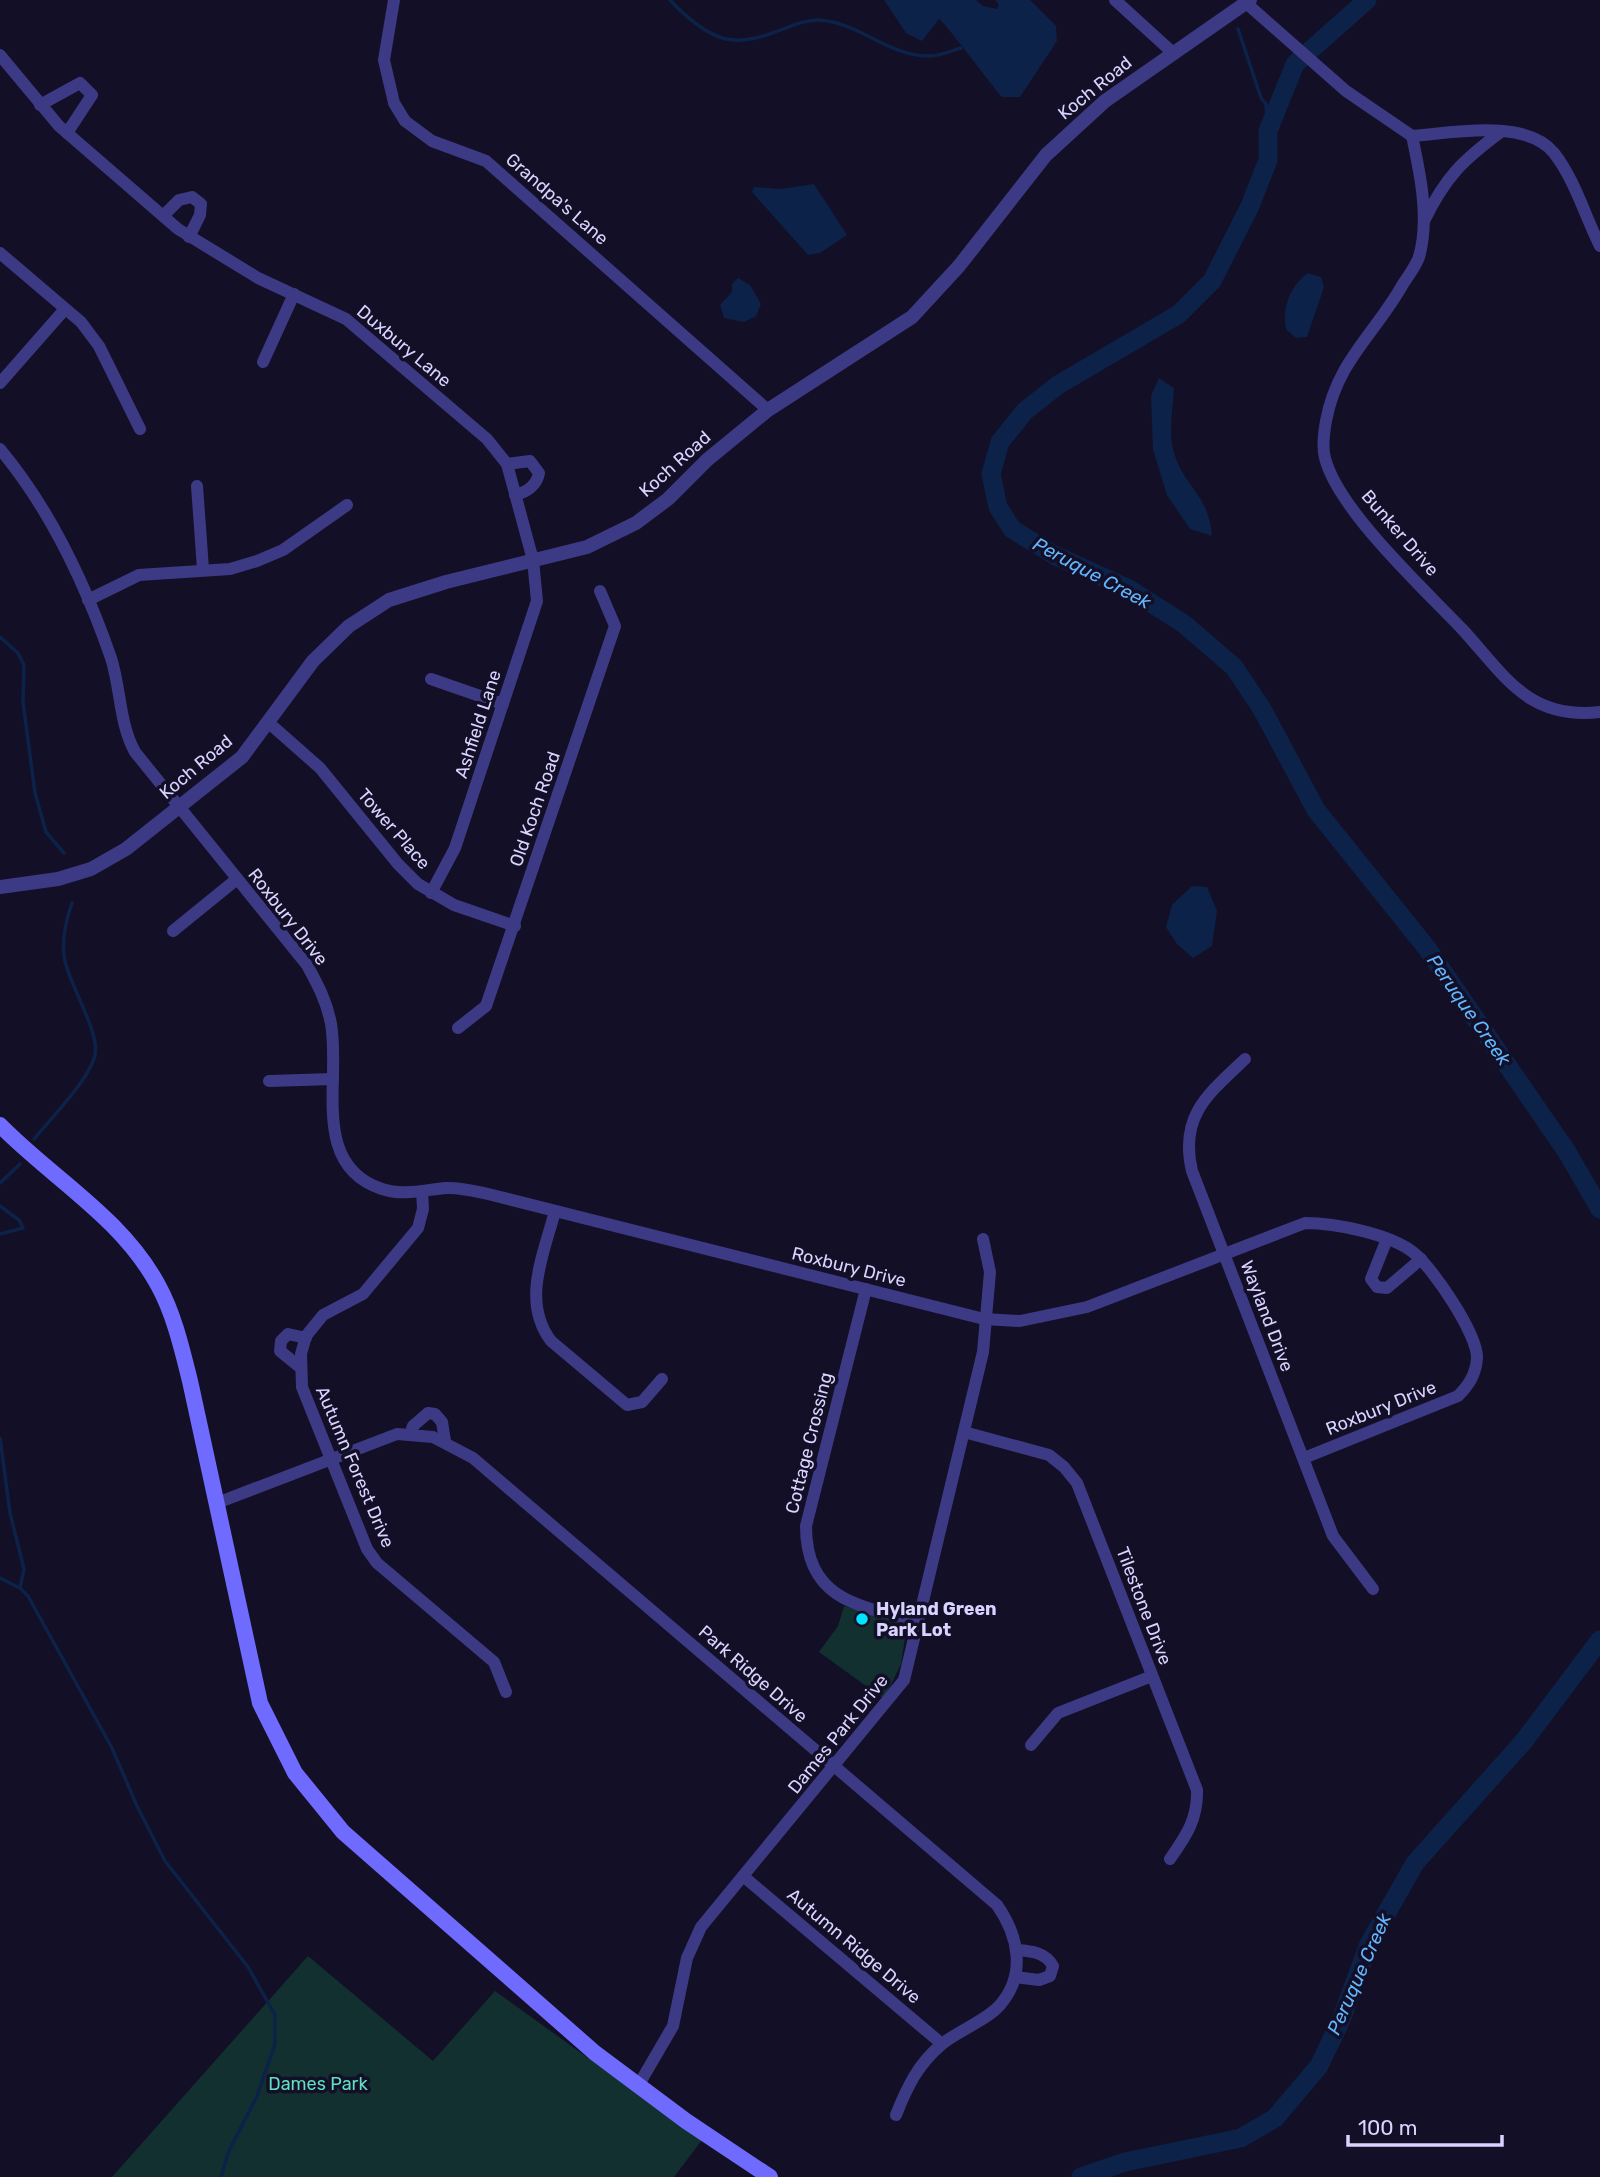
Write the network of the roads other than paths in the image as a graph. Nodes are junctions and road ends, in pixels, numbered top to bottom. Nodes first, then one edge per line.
1 (394, 0) edge
2 (1115, 0) edge
3 (1248, 1) edge
4 (1172, 52) junction
5 (0, 55) edge
6 (40, 105) junction
7 (1502, 131) junction
8 (67, 133) junction
9 (1412, 136) junction
10 (163, 216) junction
11 (1423, 224) junction
12 (189, 237) junction
13 (1600, 246) edge
14 (0, 253) edge
15 (294, 294) junction
16 (65, 309) junction
17 (263, 362) dead end
18 (0, 383) edge
19 (768, 410) junction
20 (140, 429) dead end
21 (0, 449) edge
22 (507, 464) junction
23 (197, 485) dead end
24 (516, 495) junction
25 (347, 505) dead end
26 (533, 560) junction
27 (203, 569) junction
28 (600, 591) dead end
29 (88, 600) junction
30 (430, 679) dead end
31 (503, 704) junction
32 (1600, 712) edge
33 (269, 723) junction
34 (179, 807) junction
35 (237, 879) junction
36 (0, 887) edge
37 (430, 893) junction
38 (515, 926) junction
39 (173, 931) dead end
40 (458, 1028) dead end
41 (1245, 1059) dead end
42 (333, 1080) junction
43 (269, 1081) dead end
44 (0, 1125) edge
45 (422, 1191) junction
46 (555, 1210) junction
47 (983, 1239) dead end
48 (1387, 1239) junction
49 (1224, 1254) junction
50 (1421, 1259) junction
51 (866, 1289) junction
52 (984, 1319) junction
53 (306, 1338) junction
54 (301, 1368) junction
55 (662, 1379) dead end
56 (964, 1432) junction
57 (411, 1435) junction
58 (445, 1441) junction
59 (1304, 1458) junction
60 (330, 1460) junction
61 (217, 1503) junction
62 (1373, 1589) dead end
63 (919, 1620) junction
64 (1152, 1676) junction
65 (506, 1692) dead end
66 (1031, 1745) dead end
67 (835, 1767) junction
68 (1170, 1859) dead end
69 (743, 1876) junction
70 (1017, 1950) junction
71 (1015, 1977) junction
72 (942, 2044) junction
73 (638, 2086) junction
74 (895, 2115) dead end
75 (770, 2177) edge

1 - 19 street, Grandpa's Lane
2 - 4 street
3 - 4 street, Koch Road
3 - 9 street
4 - 19 street, Koch Road
5 - 6 street, Duxbury Lane
6 - 8 street, Duxbury Lane
6 - 8 street
7 - 9 street
7 - 11 street, Bunker Drive
7 - 13 street
8 - 10 street, Duxbury Lane
9 - 11 street, Bunker Drive
10 - 12 street, Duxbury Lane
10 - 12 street
11 - 32 street, Bunker Drive
12 - 15 street, Duxbury Lane
14 - 16 street
15 - 17 street
15 - 22 street, Duxbury Lane
16 - 18 street
16 - 20 street
19 - 26 street, Koch Road
21 - 29 street, Roxbury Drive
22 - 24 street, Duxbury Lane
22 - 24 street
23 - 27 street
24 - 26 street, Duxbury Lane
25 - 27 street
26 - 31 street, Ashfield Lane
26 - 33 street, Koch Road
27 - 29 street
28 - 38 street, Old Koch Road
29 - 34 street, Roxbury Drive
30 - 31 street
31 - 37 street, Ashfield Lane
33 - 34 street, Koch Road
33 - 37 street, Tower Place
34 - 35 street, Roxbury Drive
34 - 36 street, Koch Road
35 - 39 street
35 - 42 street, Roxbury Drive
37 - 38 street, Tower Place
38 - 40 street, Old Koch Road
41 - 49 street, Wayland Drive
42 - 43 street
42 - 45 street, Roxbury Drive
44 - 61 main road
45 - 46 street, Roxbury Drive
45 - 53 street, Autumn Forest Drive
46 - 51 street, Roxbury Drive
46 - 55 street
47 - 52 street, Dames Park Drive
48 - 49 street, Roxbury Drive
48 - 50 street, Roxbury Drive
48 - 50 street
49 - 52 street, Roxbury Drive
49 - 59 street, Wayland Drive
50 - 59 street, Roxbury Drive
51 - 52 street, Roxbury Drive
51 - 63 street, Cottage Crossing
52 - 56 street, Dames Park Drive
53 - 54 street, Autumn Forest Drive
53 - 54 street, Autumn Forest Drive
54 - 60 street, Autumn Forest Drive
56 - 63 street, Dames Park Drive
56 - 64 street, Tilestone Drive
57 - 58 street, Park Ridge Drive
57 - 58 street, Park Ridge Drive
57 - 60 street, Park Ridge Drive
58 - 67 street, Park Ridge Drive
59 - 62 street, Wayland Drive
60 - 61 street, Park Ridge Drive
60 - 65 street, Autumn Forest Drive
61 - 73 main road
63 - 67 street, Dames Park Drive
64 - 66 street
64 - 68 street, Tilestone Drive
67 - 69 street, Dames Park Drive
67 - 70 street, Park Ridge Drive
69 - 72 street, Autumn Ridge Drive
69 - 73 street, Dames Park Drive
70 - 71 street, Park Ridge Drive
70 - 71 street
71 - 72 street, Park Ridge Drive
72 - 74 street, Park Ridge Drive
73 - 75 main road

